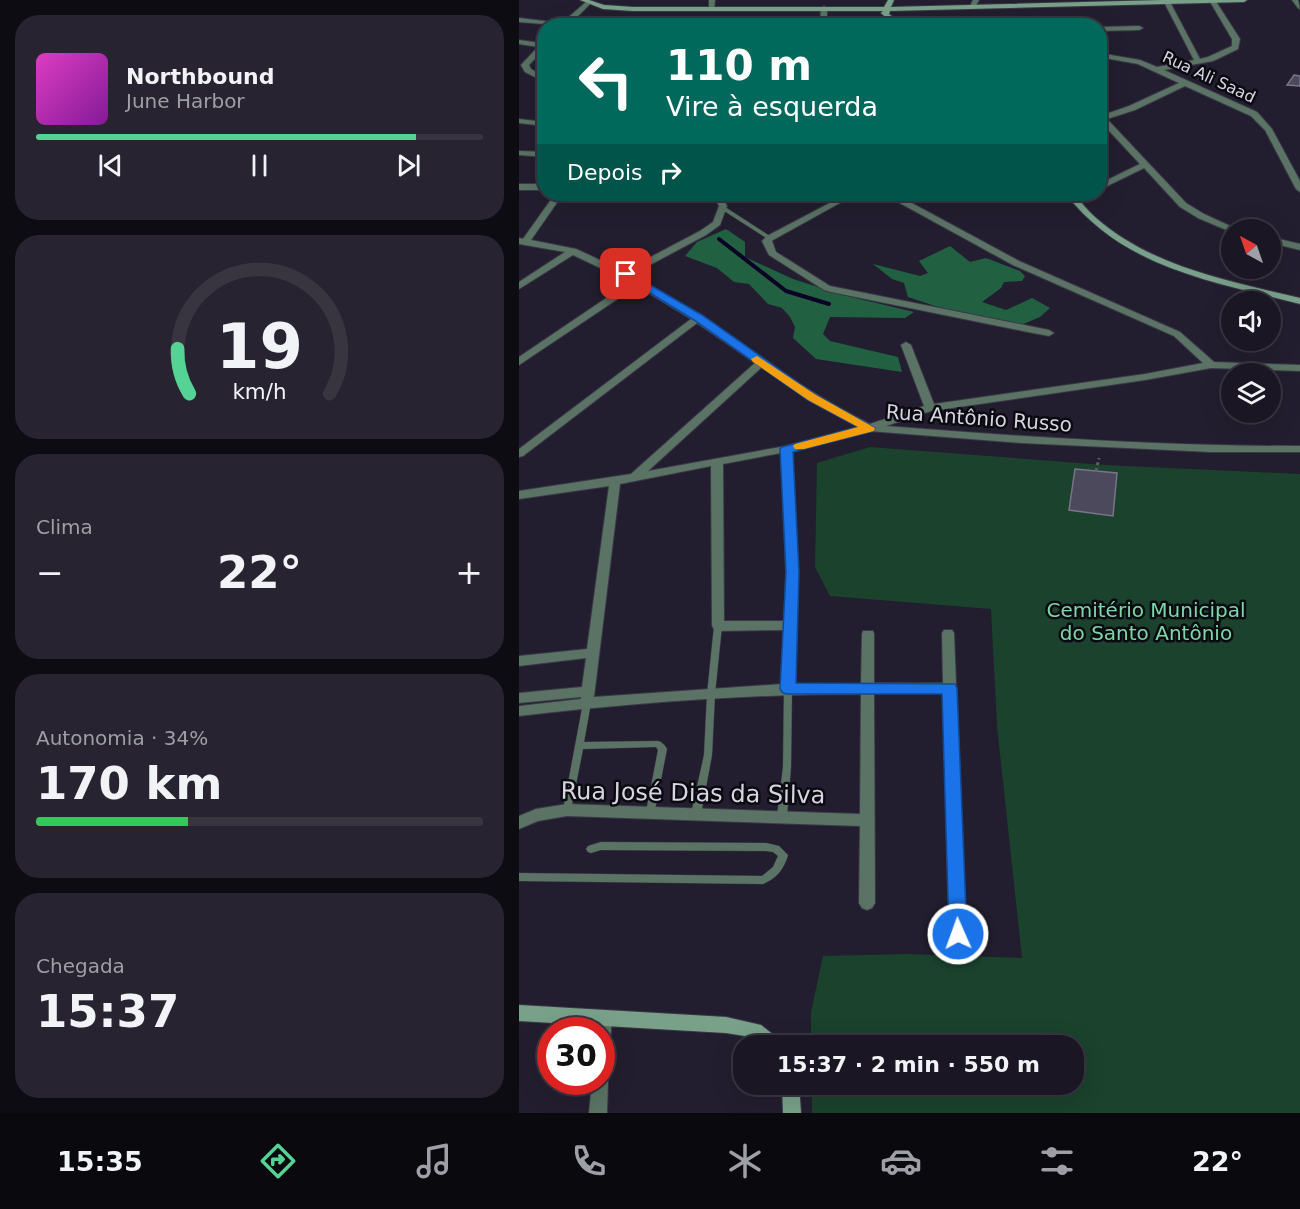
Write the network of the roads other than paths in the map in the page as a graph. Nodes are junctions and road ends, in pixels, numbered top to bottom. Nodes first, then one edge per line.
1 (712, 0) edge
2 (891, 0) edge
3 (1231, 0) edge
4 (1244, 0) edge
5 (1295, 0) edge
6 (586, 1) edge
7 (1212, 1) edge
8 (1046, 2) edge
9 (1167, 2) junction
10 (974, 3) edge
11 (1300, 7) edge
12 (824, 8) junction
13 (712, 9) junction
14 (886, 9) junction
15 (570, 18) edge
16 (823, 18) edge
17 (891, 18) edge
18 (519, 20) edge
19 (537, 22) edge
20 (1139, 28) dead end
21 (1107, 29) edge
22 (519, 42) edge
23 (537, 43) edge
24 (537, 51) edge
25 (1107, 56) edge
26 (1198, 62) junction
27 (522, 66) edge
28 (1157, 69) junction
29 (537, 76) edge
30 (1187, 82) junction
31 (1107, 115) edge
32 (519, 121) edge
33 (537, 123) edge
34 (1107, 124) edge
35 (519, 153) edge
36 (537, 154) edge
37 (1144, 165) junction
38 (1107, 184) edge
39 (519, 187) edge
40 (537, 187) edge
41 (1300, 189) edge
42 (553, 201) edge
43 (721, 201) edge
44 (839, 201) edge
45 (908, 201) edge
46 (1076, 201) edge
47 (723, 208) junction
48 (1221, 224) edge
49 (770, 238) junction
50 (522, 241) edge
51 (1281, 242) edge
52 (1300, 247) edge
53 (573, 251) junction
54 (626, 274) junction
55 (637, 281) junction
56 (519, 286) edge
57 (1300, 301) edge
58 (698, 318) junction
59 (1049, 333) dead end
60 (906, 345) dead end
61 (519, 362) edge
62 (762, 362) junction
63 (1211, 365) junction
64 (1300, 368) edge
65 (930, 408) junction
66 (869, 428) junction
67 (786, 449) junction
68 (1300, 450) edge
69 (519, 454) edge
70 (717, 463) junction
71 (634, 478) junction
72 (615, 482) junction
73 (519, 495) edge
74 (791, 625) junction
75 (718, 626) junction
76 (948, 633) dead end
77 (868, 634) dead end
78 (593, 653) junction
79 (519, 661) edge
80 (867, 688) junction
81 (949, 688) junction
82 (788, 689) junction
83 (711, 694) junction
84 (588, 697) junction
85 (519, 698) edge
86 (519, 711) edge
87 (579, 746) junction
88 (567, 810) junction
89 (651, 812) junction
90 (696, 814) junction
91 (782, 816) junction
92 (868, 820) junction
93 (519, 824) edge
94 (591, 849) dead end
95 (519, 877) edge
96 (867, 903) dead end
97 (958, 934) dead end
98 (519, 1013) edge
99 (576, 1017) edge
100 (615, 1020) edge
101 (761, 1035) edge
102 (599, 1095) edge
103 (791, 1095) edge
104 (598, 1113) edge
105 (792, 1113) edge

1 - 13 street
2 - 14 street
3 - 4 street
3 - 7 street
5 - 11 street
6 - 13 street
6 - 15 street
7 - 9 street
7 - 26 street
8 - 9 street
8 - 10 street
9 - 26 street
10 - 14 street
12 - 13 street
12 - 14 street
12 - 16 street
14 - 17 street
18 - 19 street
20 - 21 street
22 - 23 street
24 - 27 street
25 - 28 street, Rua Ali Saad
26 - 28 street
27 - 29 street
28 - 30 street, Rua Ali Saad
30 - 31 street
30 - 41 street, Rua Ali Saad
32 - 33 street
34 - 37 street
35 - 36 street
37 - 38 street
37 - 48 street
39 - 40 street
42 - 50 street
43 - 47 street
44 - 49 street
45 - 63 street
46 - 57 street
47 - 49 lane
47 - 54 street
49 - 59 street
50 - 53 street
51 - 52 street
53 - 54 street
53 - 56 street
54 - 55 street
55 - 58 street
55 - 61 street
58 - 62 street
58 - 69 street
60 - 65 street
62 - 66 street
62 - 71 street
63 - 64 street
63 - 65 street
65 - 66 street
66 - 67 street, Rua Antônio Russo
66 - 68 street, Rua Antônio Russo
67 - 70 street, Rua Antônio Russo
67 - 74 street
70 - 71 street, Rua Antônio Russo
70 - 75 street
71 - 72 street, Rua Antônio Russo
72 - 73 street, Rua Antônio Russo
72 - 78 street
74 - 75 street
74 - 82 street
75 - 83 lane
76 - 81 street
77 - 80 street
78 - 79 street
78 - 84 street
80 - 81 street
80 - 82 street
80 - 92 street
81 - 97 street
82 - 83 street
82 - 91 lane
83 - 84 street
83 - 90 lane
84 - 85 street
84 - 86 street
84 - 87 lane
87 - 88 lane
87 - 89 lane
88 - 89 street, Rua José Dias da Silva
88 - 93 street, Rua José Dias da Silva
89 - 90 street, Rua José Dias da Silva
90 - 91 street, Rua José Dias da Silva
91 - 92 street, Rua José Dias da Silva
92 - 96 street
94 - 95 lane
98 - 99 street
100 - 101 street
102 - 104 street
103 - 105 street

